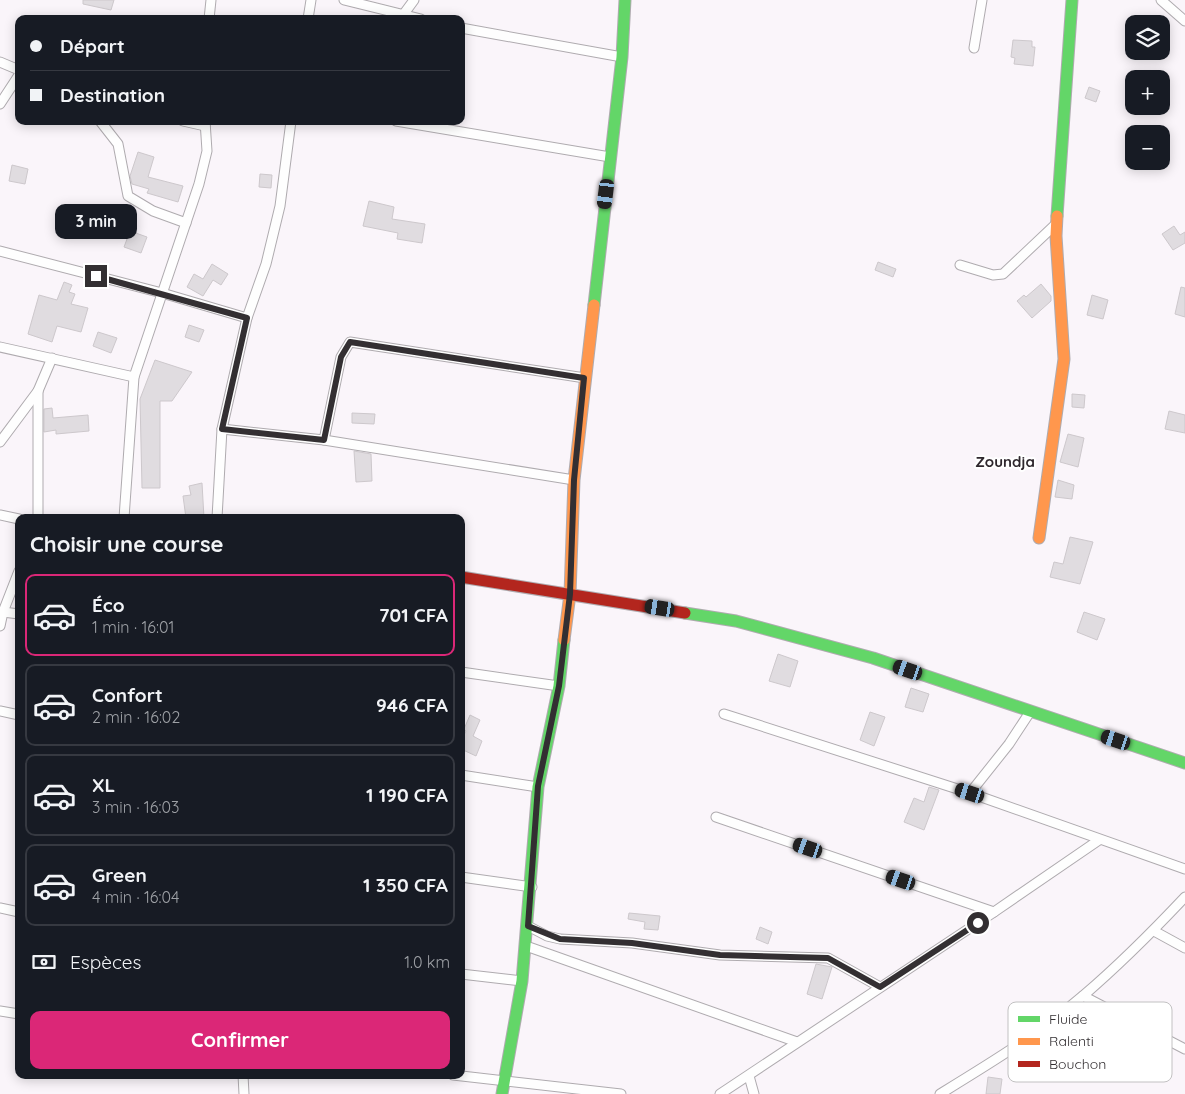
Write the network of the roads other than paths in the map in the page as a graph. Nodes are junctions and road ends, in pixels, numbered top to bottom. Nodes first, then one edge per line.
1 (211, 0) edge
2 (311, 0) edge
3 (344, 0) edge
4 (414, 0) edge
5 (625, 0) edge
6 (982, 0) edge
7 (1072, 0) edge
8 (1161, 0) edge
9 (403, 14) junction
10 (209, 15) edge
11 (309, 15) edge
12 (407, 15) edge
13 (1185, 21) edge
14 (465, 29) edge
15 (974, 48) dead end
16 (622, 56) junction
17 (0, 62) edge
18 (15, 68) edge
19 (15, 81) edge
20 (0, 104) edge
21 (103, 125) edge
22 (205, 125) edge
23 (290, 125) edge
24 (420, 125) edge
25 (610, 157) junction
26 (186, 222) junction
27 (1057, 223) junction
28 (0, 251) edge
29 (960, 265) dead end
30 (162, 292) junction
31 (247, 318) junction
32 (0, 347) edge
33 (52, 358) junction
34 (134, 376) junction
35 (584, 378) junction
36 (38, 391) junction
37 (222, 429) junction
38 (324, 440) junction
39 (0, 442) edge
40 (574, 480) junction
41 (38, 514) edge
42 (124, 514) edge
43 (217, 514) edge
44 (0, 515) edge
45 (15, 518) edge
46 (1039, 538) dead end
47 (465, 578) edge
48 (15, 581) edge
49 (570, 594) junction
50 (3, 612) junction
51 (15, 614) edge
52 (0, 626) edge
53 (465, 673) edge
54 (559, 686) junction
55 (0, 711) edge
56 (1030, 712) junction
57 (15, 714) edge
58 (724, 714) dead end
59 (1185, 763) edge
60 (465, 776) edge
61 (538, 786) junction
62 (970, 793) junction
63 (716, 817) dead end
64 (1099, 840) junction
65 (1185, 869) edge
66 (465, 878) edge
67 (532, 887) junction
68 (1185, 897) edge
69 (0, 908) edge
70 (15, 911) edge
71 (994, 912) junction
72 (528, 926) junction
73 (1154, 931) junction
74 (526, 946) junction
75 (1185, 948) edge
76 (465, 974) edge
77 (522, 981) junction
78 (880, 987) junction
79 (1083, 996) junction
80 (1075, 1002) edge
81 (1095, 1002) edge
82 (0, 1011) edge
83 (15, 1013) edge
84 (797, 1042) junction
85 (1172, 1042) edge
86 (1185, 1049) edge
87 (1008, 1051) edge
88 (465, 1076) edge
89 (749, 1076) junction
90 (244, 1079) edge
91 (503, 1081) junction
92 (244, 1094) edge
93 (502, 1094) edge
94 (621, 1094) edge
95 (720, 1094) edge
96 (754, 1094) edge
97 (940, 1094) edge

1 - 10 street
2 - 11 street
3 - 9 street
4 - 9 street
5 - 16 street
6 - 15 street
7 - 27 street
8 - 13 street
9 - 12 street
14 - 16 street
16 - 25 street
17 - 18 street
19 - 20 street
21 - 26 street
22 - 26 street
23 - 31 street
24 - 25 street
25 - 35 street
26 - 30 street
27 - 29 street
27 - 46 street
28 - 30 street
30 - 31 street
30 - 34 street
31 - 37 street
32 - 33 street
33 - 34 street
33 - 36 street
34 - 42 street
35 - 38 street
35 - 40 street
36 - 39 street
36 - 41 street
37 - 38 street
37 - 43 street
38 - 40 street
40 - 49 street
44 - 45 street
47 - 49 street
48 - 50 street
49 - 54 street
49 - 56 street
50 - 51 street
50 - 52 street
53 - 54 street
54 - 61 street
55 - 57 street
56 - 59 street
56 - 62 street
58 - 62 street
60 - 61 street
61 - 67 street
62 - 64 street
63 - 71 street
64 - 65 street
64 - 71 street
66 - 67 street
67 - 72 street
68 - 73 street
69 - 70 street
71 - 78 street
72 - 74 street
72 - 78 street
73 - 75 street
73 - 79 street
74 - 77 street
74 - 84 street
76 - 77 street
77 - 91 street
78 - 84 street
79 - 80 street
79 - 81 street
82 - 83 street
84 - 89 street
85 - 86 street
87 - 97 street
88 - 91 street
89 - 95 street
89 - 96 street
90 - 92 street
91 - 93 street
91 - 94 street

